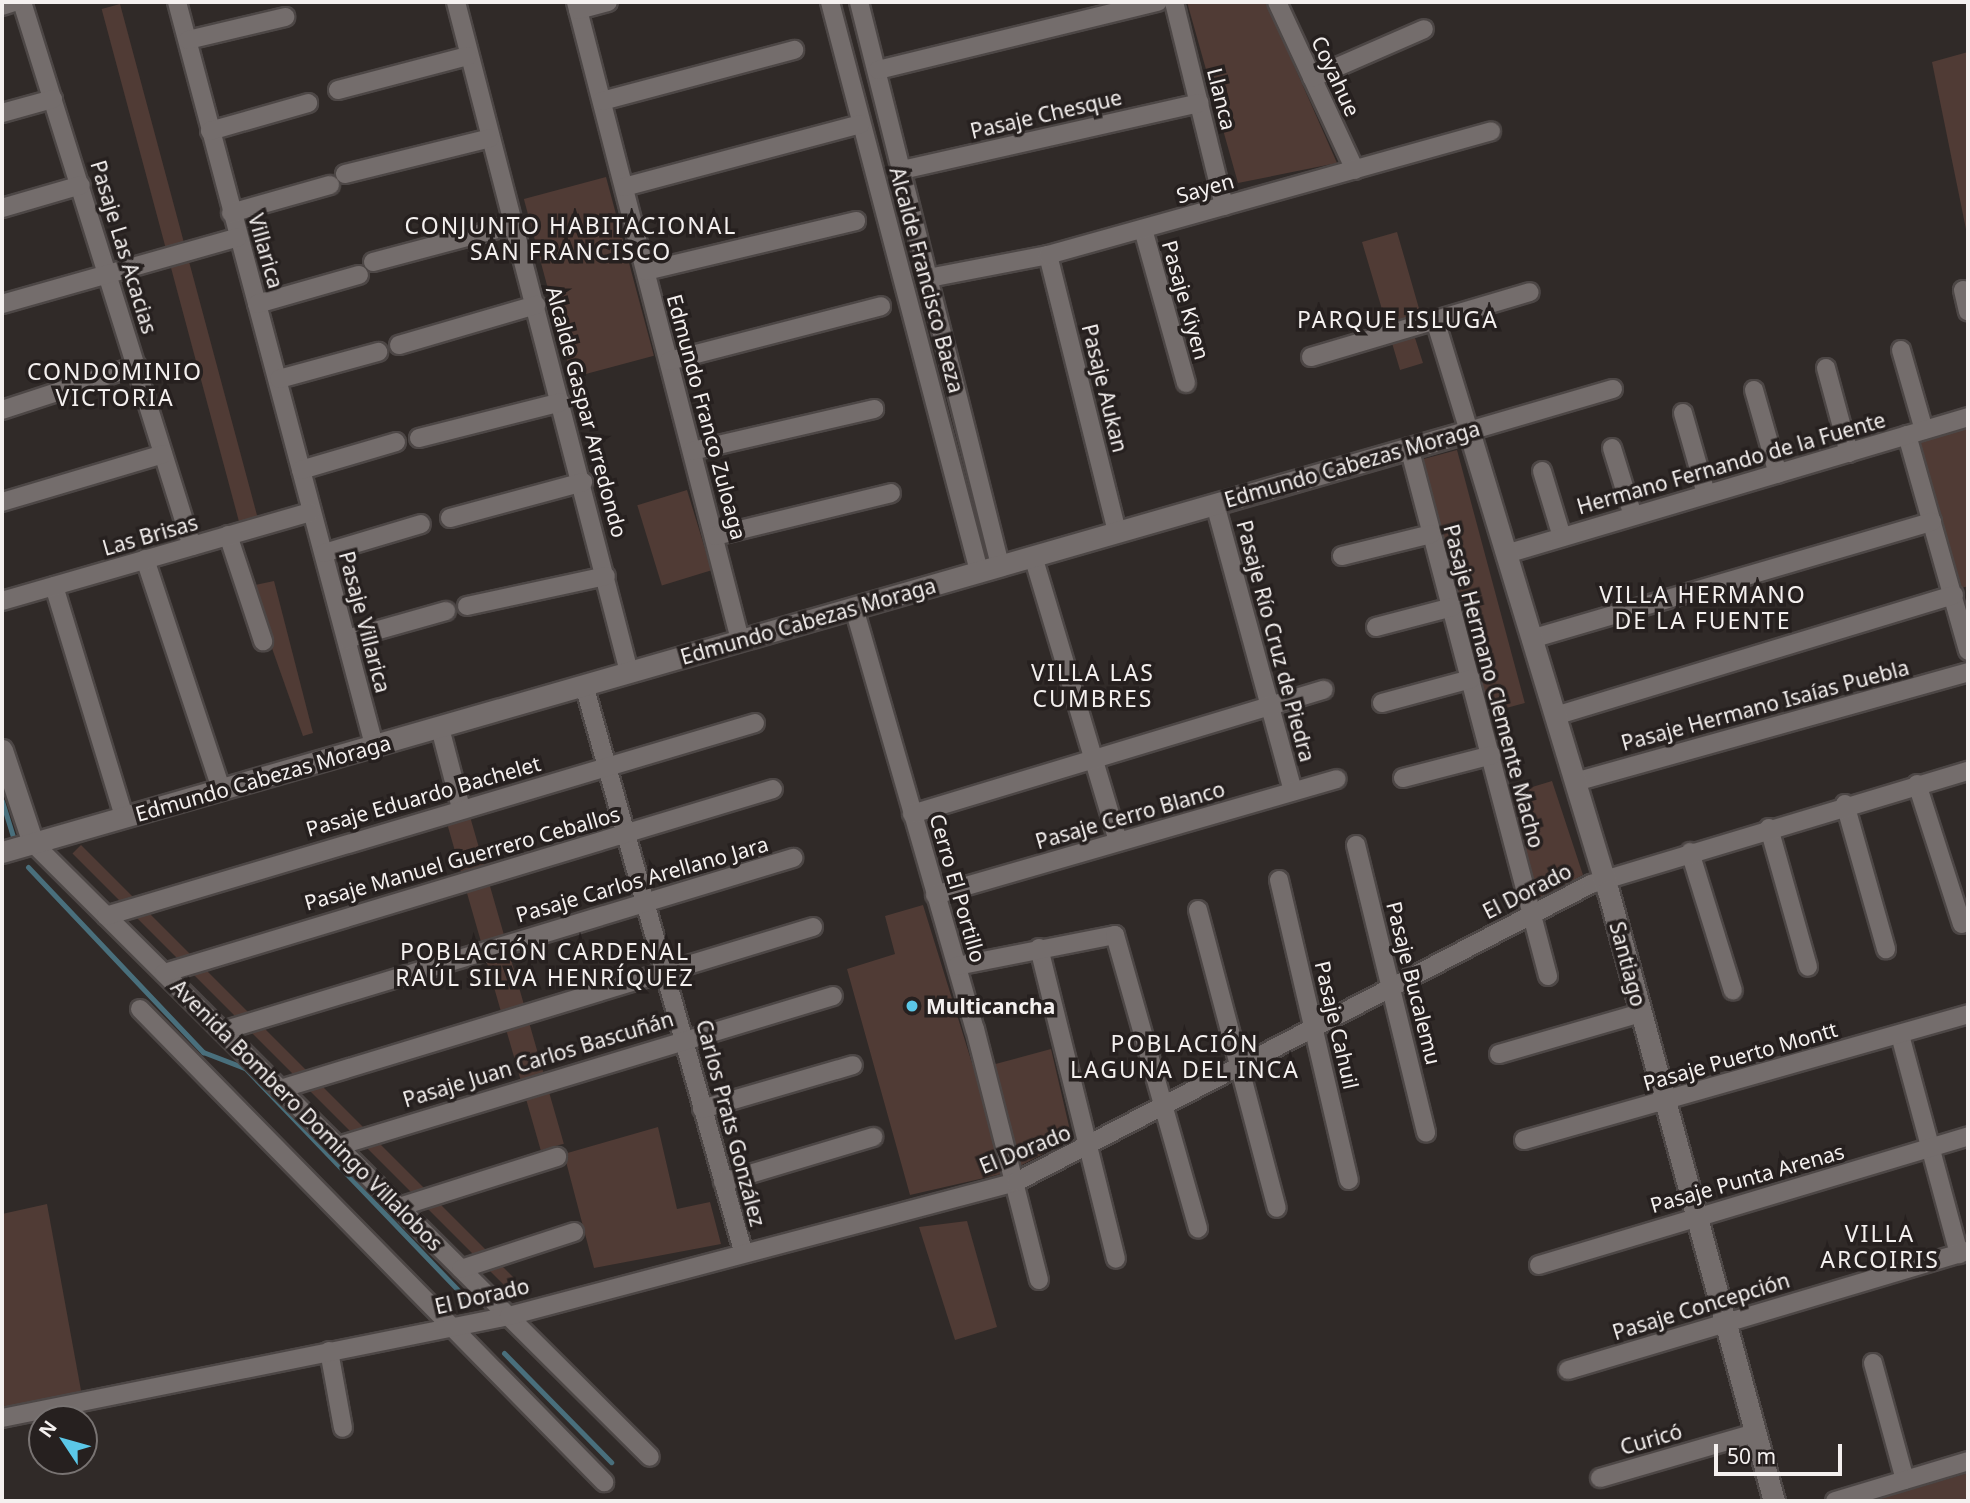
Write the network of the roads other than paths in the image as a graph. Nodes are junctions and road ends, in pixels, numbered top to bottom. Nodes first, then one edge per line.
1 (14, 2) edge
2 (22, 2) edge
3 (177, 2) edge
4 (456, 2) edge
5 (608, 2) edge
6 (830, 2) edge
7 (859, 2) edge
8 (1158, 2) edge
9 (1174, 2) edge
10 (1277, 2) edge
11 (2, 6) edge
12 (577, 6) edge
13 (285, 17) dead end
14 (1424, 29) dead end
15 (188, 40) junction
16 (794, 50) dead end
17 (468, 56) junction
18 (877, 70) junction
19 (1312, 78) junction
20 (338, 90) dead end
21 (53, 99) junction
22 (602, 101) junction
23 (308, 103) dead end
24 (1200, 103) junction
25 (2, 113) edge
26 (861, 124) junction
27 (210, 131) junction
28 (1491, 131) dead end
29 (490, 138) junction
30 (902, 170) junction
31 (1355, 170) junction
32 (345, 174) dead end
33 (81, 185) junction
34 (330, 185) dead end
35 (624, 187) junction
36 (1224, 206) junction
37 (2, 208) edge
38 (231, 213) junction
39 (856, 221) dead end
40 (512, 225) junction
41 (1143, 229) junction
42 (238, 237) junction
43 (1048, 255) junction
44 (373, 262) dead end
45 (646, 271) junction
46 (107, 274) junction
47 (359, 275) dead end
48 (929, 278) junction
49 (1963, 290) dead end
50 (1530, 292) dead end
51 (2, 304) edge
52 (257, 304) junction
53 (536, 305) junction
54 (881, 306) dead end
55 (1968, 311) edge
56 (1435, 320) junction
57 (399, 345) dead end
58 (1901, 350) dead end
59 (378, 352) dead end
60 (1311, 357) dead end
61 (669, 361) junction
62 (137, 366) junction
63 (1826, 368) dead end
64 (279, 379) junction
65 (1186, 383) dead end
66 (1613, 389) dead end
67 (1755, 390) dead end
68 (561, 402) junction
69 (874, 409) dead end
70 (2, 410) edge
71 (1683, 413) dead end
72 (1968, 416) edge
73 (1469, 431) junction
74 (1915, 432) junction
75 (419, 438) dead end
76 (396, 442) dead end
77 (1409, 447) junction
78 (1612, 448) dead end
79 (692, 451) junction
80 (1849, 453) junction
81 (163, 454) junction
82 (301, 470) junction
83 (1542, 471) dead end
84 (1778, 474) junction
85 (583, 482) junction
86 (891, 493) dead end
87 (1706, 494) junction
88 (2, 502) edge
89 (1215, 504) junction
90 (310, 512) junction
91 (1633, 516) junction
92 (450, 518) dead end
93 (1932, 522) junction
94 (421, 524) dead end
95 (1118, 531) junction
96 (1431, 534) junction
97 (228, 535) junction
98 (715, 536) junction
99 (1562, 537) junction
100 (192, 546) junction
101 (324, 553) junction
102 (1506, 554) junction
103 (1033, 556) junction
104 (1342, 556) dead end
105 (145, 559) junction
106 (1000, 565) junction
107 (979, 571) junction
108 (606, 576) junction
109 (54, 586) junction
110 (1954, 595) junction
111 (2, 601) edge
112 (467, 606) dead end
113 (1452, 607) junction
114 (854, 608) junction
115 (446, 611) dead end
116 (1376, 627) dead end
117 (347, 639) junction
118 (1531, 639) junction
119 (740, 640) junction
120 (263, 641) dead end
121 (1968, 651) edge
122 (629, 672) junction
123 (1968, 672) edge
124 (1471, 679) junction
125 (584, 685) junction
126 (1324, 690) dead end
127 (1382, 703) dead end
128 (1270, 705) junction
129 (1555, 716) junction
130 (755, 723) dead end
131 (440, 728) junction
132 (374, 745) junction
133 (2, 750) edge
134 (1492, 755) junction
135 (1095, 763) junction
136 (606, 766) junction
137 (1968, 771) edge
138 (1403, 778) dead end
139 (1337, 779) dead end
140 (1575, 782) junction
141 (1917, 784) junction
142 (220, 789) junction
143 (773, 789) dead end
144 (1293, 791) junction
145 (1845, 804) junction
146 (461, 808) junction
147 (912, 814) junction
148 (124, 817) junction
149 (1769, 828) junction
150 (624, 834) junction
151 (1118, 842) junction
152 (33, 843) junction
153 (1356, 845) dead end
154 (2, 851) edge
155 (1690, 852) junction
156 (793, 858) dead end
157 (1279, 880) dead end
158 (1605, 880) junction
159 (935, 895) junction
160 (643, 900) junction
161 (1198, 910) dead end
162 (1530, 914) junction
163 (106, 916) junction
164 (1962, 924) dead end
165 (813, 927) dead end
166 (1040, 948) junction
167 (1886, 949) dead end
168 (957, 966) junction
169 (1808, 967) dead end
170 (662, 969) junction
171 (164, 974) junction
172 (1548, 976) dead end
173 (1392, 987) junction
174 (1732, 991) dead end
175 (833, 996) dead end
176 (140, 1009) dead end
177 (1641, 1013) junction
178 (1968, 1014) edge
179 (1315, 1028) junction
180 (222, 1031) junction
181 (1900, 1035) junction
182 (686, 1039) junction
183 (1499, 1054) dead end
184 (852, 1065) dead end
185 (1240, 1069) junction
186 (280, 1089) junction
187 (1664, 1100) junction
188 (702, 1109) junction
189 (1160, 1111) junction
190 (1426, 1133) dead end
191 (1968, 1136) edge
192 (873, 1137) dead end
193 (1524, 1140) dead end
194 (338, 1146) junction
195 (1090, 1146) junction
196 (1929, 1148) junction
197 (556, 1157) dead end
198 (1349, 1180) dead end
199 (723, 1182) junction
200 (1016, 1182) junction
201 (399, 1207) junction
202 (1276, 1208) dead end
203 (1696, 1215) junction
204 (1199, 1229) dead end
205 (574, 1231) dead end
206 (743, 1251) junction
207 (1964, 1253) edge
208 (1116, 1259) dead end
209 (1539, 1265) dead end
210 (461, 1269) junction
211 (1039, 1280) dead end
212 (509, 1316) junction
213 (1725, 1322) junction
214 (451, 1328) junction
215 (329, 1351) junction
216 (1873, 1363) dead end
217 (1568, 1370) dead end
218 (2, 1418) edge
219 (343, 1428) dead end
220 (1755, 1433) junction
221 (650, 1457) dead end
222 (1968, 1461) edge
223 (1600, 1478) dead end
224 (1905, 1480) junction
225 (604, 1482) dead end
226 (1774, 1501) edge
227 (1835, 1501) edge

1 - 11 street
2 - 21 street, Pasaje Las Acacias
3 - 15 street, Villarica
4 - 17 street, Alcalde Gaspar Arredondo
5 - 12 street
6 - 26 street, Alcalde Francisco Baeza
7 - 18 street, Alcalde Francisco Baeza
8 - 18 street
9 - 24 street, Llanca
10 - 19 street, Coyahue
12 - 22 street, Edmundo Franco Zuloaga
13 - 15 street
14 - 19 street
15 - 27 street, Villarica
16 - 22 street
17 - 20 street
17 - 29 street, Alcalde Gaspar Arredondo
18 - 30 street, Alcalde Francisco Baeza
19 - 31 street, Coyahue
21 - 25 street
21 - 33 street, Pasaje Las Acacias
22 - 35 street, Edmundo Franco Zuloaga
23 - 27 street
24 - 30 street, Pasaje Chesque
24 - 36 street, Llanca
26 - 35 street
26 - 107 street, Alcalde Francisco Baeza
27 - 38 street, Villarica
28 - 31 street, Sayen
29 - 32 street
29 - 40 street, Alcalde Gaspar Arredondo
30 - 48 street, Alcalde Francisco Baeza
31 - 36 street, Sayen
33 - 37 street
33 - 46 street, Pasaje Las Acacias
34 - 38 street
35 - 45 street, Edmundo Franco Zuloaga
36 - 41 street, Sayen
38 - 42 street, Villarica
39 - 45 street
40 - 44 street
40 - 53 street, Alcalde Gaspar Arredondo
41 - 43 street, Sayen
41 - 65 street, Pasaje Kiyen
42 - 46 street
42 - 52 street, Villarica
43 - 48 street, Sayen
43 - 95 street, Pasaje Aukan
45 - 61 street, Edmundo Franco Zuloaga
46 - 51 street
46 - 62 street, Pasaje Las Acacias
47 - 52 street
48 - 106 street, Alcalde Francisco Baeza
49 - 55 street
50 - 56 street
52 - 64 street, Villarica
53 - 57 street
53 - 68 street, Alcalde Gaspar Arredondo
54 - 61 street
56 - 60 street
56 - 73 street
58 - 74 street
59 - 64 street
61 - 79 street, Edmundo Franco Zuloaga
62 - 70 street
62 - 81 street, Pasaje Las Acacias
63 - 80 street
64 - 82 street, Villarica
66 - 73 street, Edmundo Cabezas Moraga
67 - 84 street
68 - 75 street
68 - 85 street, Alcalde Gaspar Arredondo
69 - 79 street
71 - 87 street
72 - 74 street, Hermano Fernando de la Fuente
73 - 77 street, Edmundo Cabezas Moraga
73 - 102 street, Santiago
74 - 80 street, Hermano Fernando de la Fuente
74 - 93 street
76 - 82 street
77 - 89 street, Edmundo Cabezas Moraga
77 - 96 street, Pasaje Hermano Clemente Macho
78 - 91 street
79 - 98 street, Edmundo Franco Zuloaga
80 - 84 street, Hermano Fernando de la Fuente
81 - 88 street
81 - 100 street, Pasaje Las Acacias
82 - 90 street, Villarica
83 - 99 street
84 - 87 street, Hermano Fernando de la Fuente
85 - 92 street
85 - 108 street, Alcalde Gaspar Arredondo
86 - 98 street
87 - 91 street, Hermano Fernando de la Fuente
89 - 95 street, Edmundo Cabezas Moraga
89 - 128 street, Pasaje Río Cruz de Piedra
90 - 97 street, Las Brisas
90 - 101 street, Pasaje Villarica
91 - 99 street, Hermano Fernando de la Fuente
93 - 110 street
93 - 118 street
94 - 101 street
95 - 103 street, Edmundo Cabezas Moraga
96 - 104 street
96 - 113 street, Pasaje Hermano Clemente Macho
97 - 100 street, Las Brisas
97 - 120 street
98 - 119 street, Edmundo Franco Zuloaga
99 - 102 street, Hermano Fernando de la Fuente
100 - 105 street, Las Brisas
101 - 117 street, Pasaje Villarica
102 - 118 street, Santiago
103 - 106 street, Edmundo Cabezas Moraga
103 - 135 street
105 - 109 street, Las Brisas
105 - 142 street
106 - 107 street, Edmundo Cabezas Moraga
107 - 114 street, Edmundo Cabezas Moraga
108 - 112 street
108 - 122 street, Alcalde Gaspar Arredondo
109 - 111 street, Las Brisas
109 - 148 street
110 - 121 street
110 - 129 street
113 - 116 street
113 - 124 street, Pasaje Hermano Clemente Macho
114 - 119 street, Edmundo Cabezas Moraga
114 - 147 street, Cerro El Portillo
115 - 117 street
117 - 132 street, Pasaje Villarica
118 - 129 street, Santiago
119 - 122 street, Edmundo Cabezas Moraga
122 - 125 street, Edmundo Cabezas Moraga
123 - 140 street, Pasaje Hermano Isaías Puebla
124 - 127 street
124 - 134 street, Pasaje Hermano Clemente Macho
125 - 131 street, Edmundo Cabezas Moraga
125 - 136 street, Carlos Prats González
126 - 128 street
128 - 135 street
128 - 144 street, Pasaje Río Cruz de Piedra
129 - 140 street, Santiago
130 - 136 street, Pasaje Eduardo Bachelet
131 - 132 street, Edmundo Cabezas Moraga
131 - 146 street
132 - 142 street, Edmundo Cabezas Moraga
133 - 152 street, Avenida Bombero Domingo Villalobos
134 - 138 street
134 - 162 street, Pasaje Hermano Clemente Macho
135 - 147 street
135 - 151 street
136 - 146 street, Pasaje Eduardo Bachelet
136 - 150 street, Carlos Prats González
137 - 141 street, El Dorado
139 - 144 street, Pasaje Cerro Blanco
140 - 158 street, Santiago
141 - 145 street, El Dorado
141 - 164 street
142 - 148 street, Edmundo Cabezas Moraga
143 - 150 street, Pasaje Manuel Guerrero Ceballos
144 - 151 street, Pasaje Cerro Blanco
145 - 149 street, El Dorado
145 - 167 street
146 - 163 street, Pasaje Eduardo Bachelet
147 - 159 street, Cerro El Portillo
148 - 152 street, Edmundo Cabezas Moraga
149 - 155 street, El Dorado
149 - 169 street
150 - 160 street, Carlos Prats González
150 - 171 street, Pasaje Manuel Guerrero Ceballos
151 - 159 street, Pasaje Cerro Blanco
152 - 154 street, Edmundo Cabezas Moraga
152 - 163 street, Avenida Bombero Domingo Villalobos
153 - 173 street, Pasaje Bucalemu
155 - 158 street, El Dorado
155 - 174 street
156 - 160 street, Pasaje Carlos Arellano Jara
157 - 179 street, Pasaje Cahuil
158 - 162 street, El Dorado
158 - 177 street, Santiago
159 - 168 street, Cerro El Portillo
160 - 170 street, Carlos Prats González
160 - 180 street, Pasaje Carlos Arellano Jara
161 - 185 street
162 - 172 street, Pasaje Hermano Clemente Macho
162 - 173 street, El Dorado
163 - 171 street, Avenida Bombero Domingo Villalobos
165 - 170 street
166 - 168 street
166 - 189 street
166 - 195 street
168 - 200 street, Cerro El Portillo
170 - 182 street, Carlos Prats González
170 - 186 street
171 - 180 street, Avenida Bombero Domingo Villalobos
173 - 179 street, El Dorado
173 - 190 street, Pasaje Bucalemu
175 - 182 street, Pasaje Juan Carlos Bascuñán
176 - 214 street, Avenida Bombero Domingo Villalobos
177 - 183 street
177 - 187 street, Santiago
178 - 181 street, Pasaje Puerto Montt
179 - 185 street, El Dorado
179 - 198 street, Pasaje Cahuil
180 - 186 street, Avenida Bombero Domingo Villalobos
181 - 187 street, Pasaje Puerto Montt
181 - 196 street
182 - 188 street, Carlos Prats González
182 - 194 street, Pasaje Juan Carlos Bascuñán
184 - 188 street
185 - 189 street, El Dorado
185 - 202 street
186 - 194 street, Avenida Bombero Domingo Villalobos
187 - 193 street, Pasaje Puerto Montt
187 - 203 street, Santiago
188 - 199 street, Carlos Prats González
189 - 195 street, El Dorado
189 - 204 street
191 - 196 street, Pasaje Punta Arenas
192 - 199 street
194 - 201 street, Avenida Bombero Domingo Villalobos
195 - 200 street, El Dorado
195 - 208 street
196 - 203 street, Pasaje Punta Arenas
196 - 207 street
197 - 201 street
199 - 206 street, Carlos Prats González
200 - 206 street, El Dorado
200 - 211 street, Cerro El Portillo
201 - 210 street, Avenida Bombero Domingo Villalobos
203 - 209 street, Pasaje Punta Arenas
203 - 213 street, Santiago
205 - 210 street
206 - 212 street, El Dorado
207 - 213 street, Pasaje Concepción
210 - 212 street, Avenida Bombero Domingo Villalobos
212 - 214 street, El Dorado
212 - 221 street, Avenida Bombero Domingo Villalobos
213 - 217 street, Pasaje Concepción
213 - 220 street, Santiago
214 - 215 street, El Dorado
214 - 225 street, Avenida Bombero Domingo Villalobos
215 - 218 street, El Dorado
215 - 219 street
216 - 224 street
220 - 223 street, Curicó
220 - 226 street, Santiago
222 - 224 street
224 - 227 street

